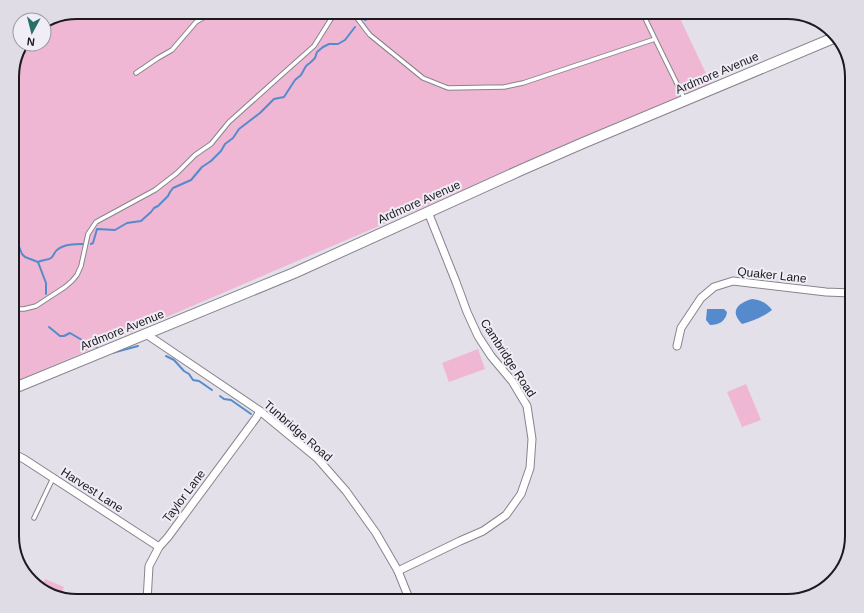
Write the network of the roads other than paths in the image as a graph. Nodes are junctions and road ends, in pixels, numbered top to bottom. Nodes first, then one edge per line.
1 (201, 19) edge
2 (331, 19) edge
3 (358, 19) edge
4 (645, 19) edge
5 (655, 39) junction
6 (831, 39) edge
7 (136, 74) dead end
8 (683, 96) dead end
9 (428, 212) junction
10 (845, 293) edge
11 (19, 309) edge
12 (146, 334) junction
13 (677, 346) dead end
14 (19, 386) edge
15 (260, 411) junction
16 (19, 456) edge
17 (53, 478) junction
18 (34, 518) dead end
19 (159, 547) junction
20 (398, 571) junction
21 (148, 594) edge
22 (407, 594) edge

1 - 7 lane
2 - 11 lane
3 - 5 lane
4 - 5 lane
5 - 8 lane
6 - 9 street, Ardmore Avenue
9 - 12 street, Ardmore Avenue
9 - 20 street, Cambridge Road
10 - 13 street, Quaker Lane
12 - 14 street, Ardmore Avenue
12 - 15 street, Tunbridge Road
15 - 19 street, Taylor Lane
15 - 20 street, Tunbridge Road
16 - 17 street, Harvest Lane
17 - 18 lane
17 - 19 street, Harvest Lane
19 - 21 street, Taylor Lane
20 - 22 street, Tunbridge Road

